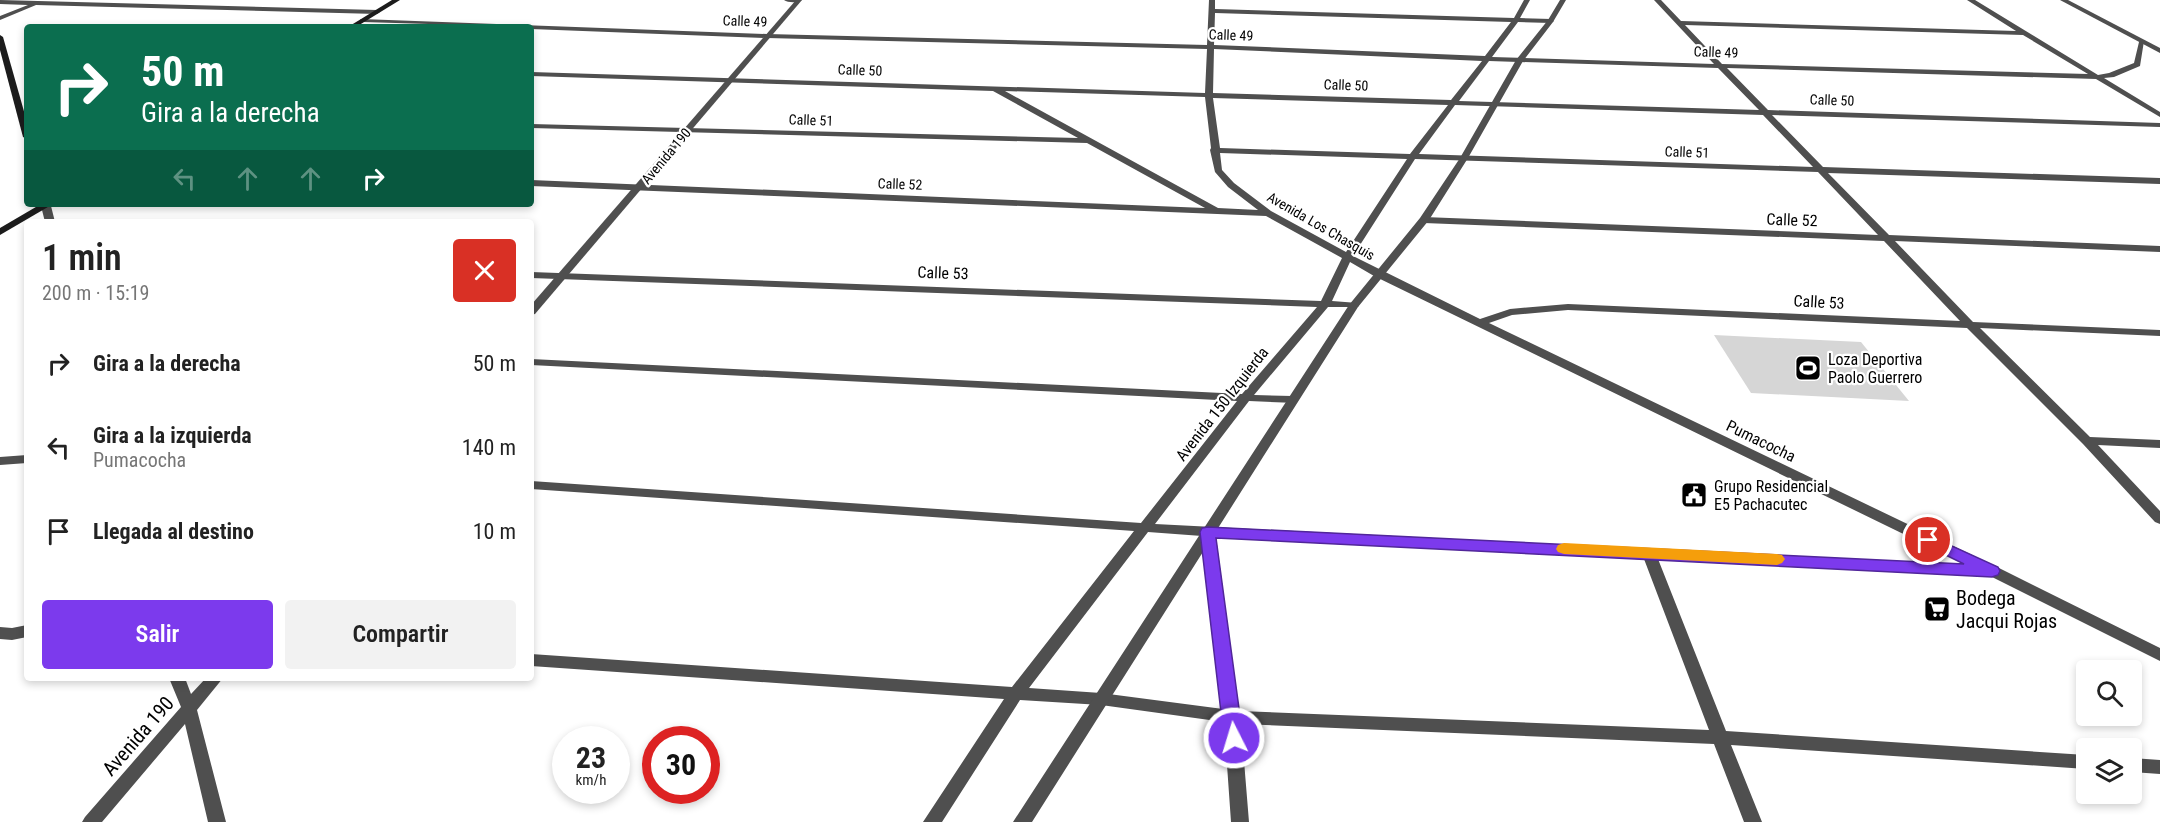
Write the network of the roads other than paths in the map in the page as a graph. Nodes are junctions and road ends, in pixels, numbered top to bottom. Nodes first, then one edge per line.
1 (45, 0) edge
2 (397, 0) edge
3 (787, 0) edge
4 (799, 0) edge
5 (1212, 0) edge
6 (1527, 0) edge
7 (1563, 0) edge
8 (1657, 0) edge
9 (1970, 0) edge
10 (2063, 0) edge
11 (0, 2) edge
12 (37, 3) junction
13 (1211, 11) junction
14 (376, 12) junction
15 (0, 18) edge
16 (363, 20) junction
17 (1516, 20) junction
18 (1551, 21) junction
19 (1679, 22) junction
20 (356, 24) edge
21 (464, 24) edge
22 (534, 27) edge
23 (2027, 33) junction
24 (767, 36) junction
25 (0, 37) edge
26 (2142, 42) junction
27 (1211, 47) junction
28 (2160, 51) edge
29 (1485, 59) junction
30 (1520, 60) junction
31 (1720, 65) junction
32 (534, 74) edge
33 (2097, 77) junction
34 (730, 80) junction
35 (991, 87) junction
36 (1209, 95) junction
37 (1452, 102) junction
38 (1496, 103) junction
39 (1764, 112) junction
40 (2160, 115) edge
41 (2160, 125) edge
42 (24, 126) edge
43 (534, 126) edge
44 (687, 130) junction
45 (1090, 141) junction
46 (1214, 150) junction
47 (1413, 156) junction
48 (1464, 158) junction
49 (1820, 170) junction
50 (2160, 181) edge
51 (534, 183) edge
52 (639, 187) junction
53 (41, 207) edge
54 (1219, 211) junction
55 (1268, 213) junction
56 (1424, 220) junction
57 (0, 232) edge
58 (1887, 239) junction
59 (2160, 249) edge
60 (1347, 258) junction
61 (534, 274) edge
62 (1378, 274) junction
63 (562, 276) junction
64 (1324, 304) junction
65 (1354, 305) junction
66 (534, 309) edge
67 (1479, 323) junction
68 (1970, 325) junction
69 (2160, 333) edge
70 (534, 362) edge
71 (1245, 398) junction
72 (1292, 400) junction
73 (2087, 441) junction
74 (2160, 444) edge
75 (24, 459) edge
76 (0, 461) edge
77 (534, 486) edge
78 (2160, 519) edge
79 (1146, 528) junction
80 (1208, 532) junction
81 (1648, 552) junction
82 (1992, 571) junction
83 (24, 632) edge
84 (0, 633) edge
85 (2160, 655) edge
86 (534, 660) edge
87 (178, 681) edge
88 (212, 681) edge
89 (1016, 693) junction
90 (1101, 699) junction
91 (189, 708) junction
92 (1232, 717) junction
93 (1719, 737) junction
94 (2076, 761) edge
95 (2142, 765) edge
96 (2160, 766) edge
97 (91, 822) edge
98 (217, 822) edge
99 (932, 822) edge
100 (1022, 822) edge
101 (1240, 822) edge
102 (1753, 822) edge

1 - 12 street
2 - 14 main road
3 - 4 street
4 - 24 street, Avenida 190
5 - 13 street, Avenida Los Chasquis
6 - 17 street, Avenida 150 Izquierda
7 - 18 street
8 - 19 street
9 - 23 street
10 - 26 street
11 - 12 street
12 - 14 street
12 - 15 street
13 - 17 street
13 - 27 street, Avenida Los Chasquis
14 - 16 main road
16 - 20 main road
16 - 21 street, Calle 49
17 - 18 street
17 - 29 street, Avenida 150 Izquierda
18 - 30 street
19 - 23 street
19 - 31 street
22 - 24 street, Calle 49
23 - 33 street
24 - 27 street, Calle 49
24 - 34 street, Avenida 190
25 - 42 main road
26 - 28 street
26 - 33 street
27 - 29 street, Calle 49
27 - 36 street, Avenida Los Chasquis
29 - 30 street, Calle 49
29 - 37 street, Avenida 150 Izquierda
30 - 31 street, Calle 49
30 - 38 street
31 - 33 street, Calle 49
31 - 39 street
32 - 34 street, Calle 50
33 - 40 street
34 - 35 street, Calle 50
34 - 44 street, Avenida 190
35 - 36 street, Calle 50
35 - 45 street
36 - 37 street, Calle 50
36 - 46 street, Avenida Los Chasquis
37 - 38 street, Calle 50
37 - 47 street, Avenida 150 Izquierda
38 - 39 street, Calle 50
38 - 48 street
39 - 41 street, Calle 50
39 - 49 street
43 - 44 street, Calle 51
44 - 45 street, Calle 51
44 - 52 street, Avenida 190
45 - 54 street
46 - 47 street, Calle 51
46 - 55 street, Avenida Los Chasquis
47 - 48 street, Calle 51
47 - 60 street, Avenida 150 Izquierda
48 - 49 street, Calle 51
48 - 56 street
49 - 50 street, Calle 51
49 - 58 street
51 - 52 street, Calle 52
52 - 54 street, Calle 52
52 - 63 street, Avenida 190
53 - 57 main road
54 - 55 street, Calle 52
55 - 60 street, Avenida Los Chasquis
56 - 58 street, Calle 52
56 - 62 street
58 - 59 street, Calle 52
58 - 68 street
60 - 62 street, Avenida Los Chasquis
60 - 64 street, Avenida 150 Izquierda
61 - 63 street, Calle 53
62 - 65 street
62 - 67 street, Pumacocha
63 - 64 street, Calle 53
63 - 66 street, Avenida 190
64 - 65 street, Calle 53
64 - 71 street, Avenida 150 Izquierda
65 - 72 street
67 - 68 street, Calle 53
67 - 82 street, Pumacocha
68 - 69 street, Calle 53
68 - 73 street
70 - 71 street
71 - 72 street
71 - 79 street, Avenida 150 Izquierda
72 - 80 street
73 - 74 street
73 - 78 street
75 - 76 street
77 - 79 street
79 - 80 street
79 - 89 street, Avenida 150 Izquierda
80 - 81 street
80 - 90 street
80 - 92 street
81 - 82 street
81 - 93 street
82 - 85 street, Pumacocha
83 - 84 street
86 - 89 street
87 - 91 street
88 - 91 street, Avenida 190
89 - 90 street
89 - 99 street, Avenida 150 Izquierda
90 - 92 street
90 - 100 street
91 - 97 street, Avenida 190
91 - 98 street
92 - 93 street
92 - 101 street
93 - 94 street
93 - 102 street
95 - 96 street

